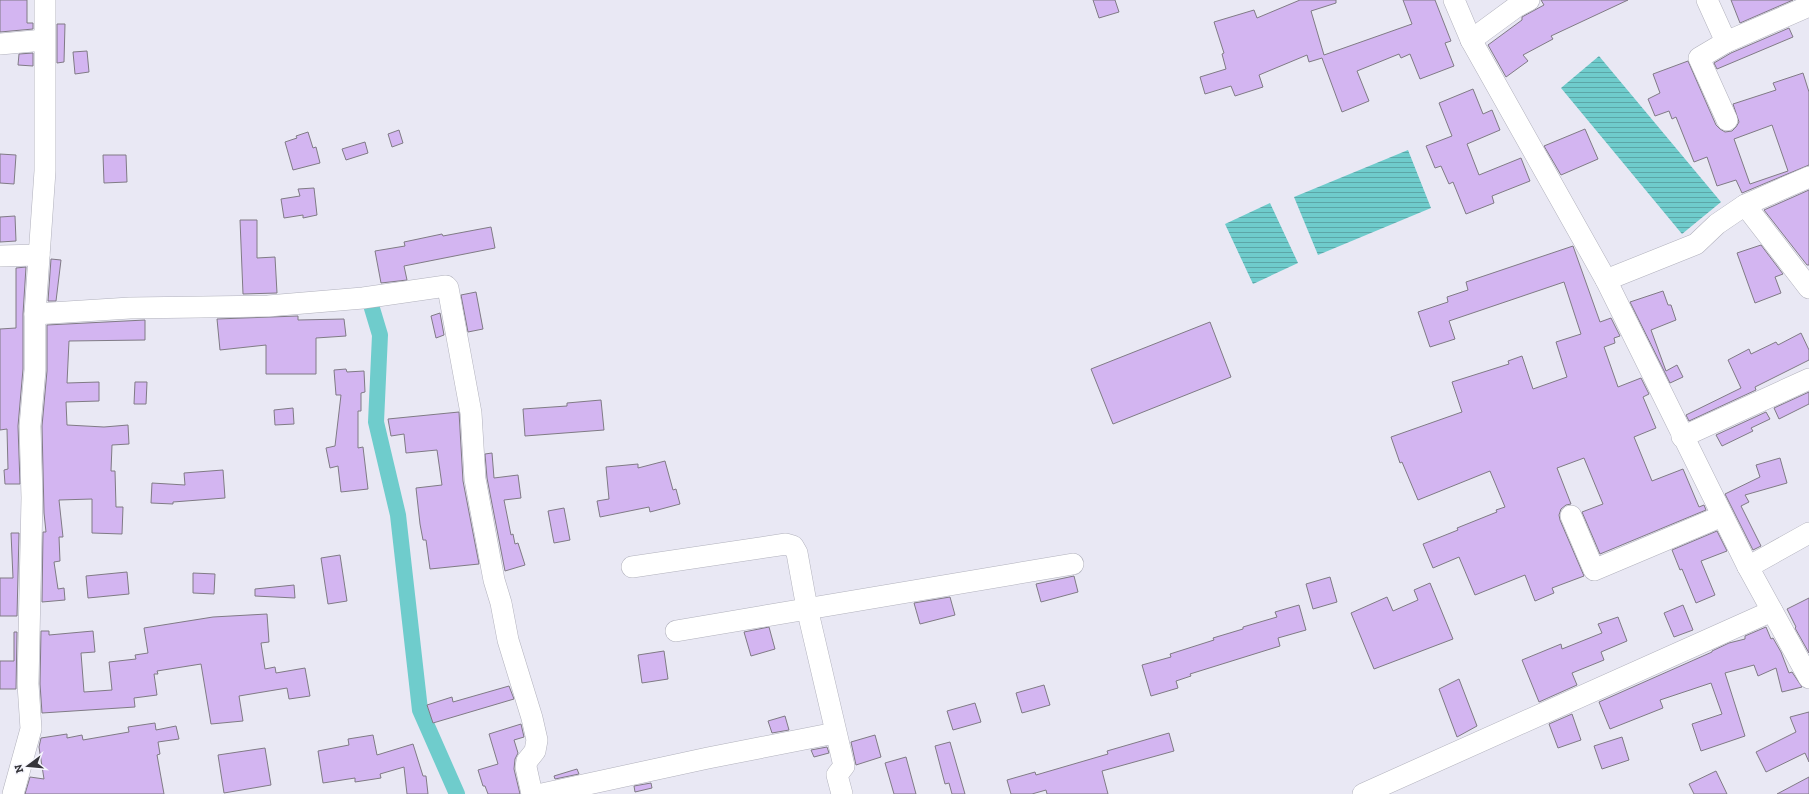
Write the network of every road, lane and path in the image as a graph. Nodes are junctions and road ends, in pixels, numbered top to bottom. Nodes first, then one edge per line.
1 (45, 0) edge
2 (1454, 0) edge
3 (1529, 0) edge
4 (1707, 0) edge
5 (1809, 6) edge
6 (44, 40) junction
7 (1471, 40) junction
8 (1726, 42) junction
9 (0, 44) edge
10 (1727, 120) dead end
11 (1809, 177) edge
12 (1746, 205) junction
13 (39, 254) junction
14 (0, 256) edge
15 (1606, 280) junction
16 (1809, 288) edge
17 (35, 314) junction
18 (1809, 379) edge
19 (1682, 437) junction
20 (1571, 516) dead end
21 (1722, 516) junction
22 (1809, 533) edge
23 (1073, 564) dead end
24 (632, 567) dead end
25 (1748, 567) junction
26 (807, 608) junction
27 (1772, 611) junction
28 (676, 631) dead end
29 (1809, 678) edge
30 (835, 733) junction
31 (13, 794) edge
32 (532, 794) edge
33 (542, 794) edge
34 (842, 794) edge
35 (1363, 794) edge

1 - 6 street
2 - 7 street
3 - 7 street
4 - 8 street
5 - 8 street
6 - 9 street
6 - 13 street
7 - 15 street
8 - 10 street
11 - 12 street
12 - 15 street
12 - 16 street
13 - 14 street
13 - 17 street
15 - 19 street
17 - 31 street
17 - 32 street
18 - 19 street
19 - 21 street
20 - 21 street
21 - 25 street
22 - 25 street
23 - 26 street
24 - 26 street
25 - 27 street
26 - 28 street
26 - 30 street
27 - 29 street
27 - 35 street
30 - 33 street
30 - 34 street

